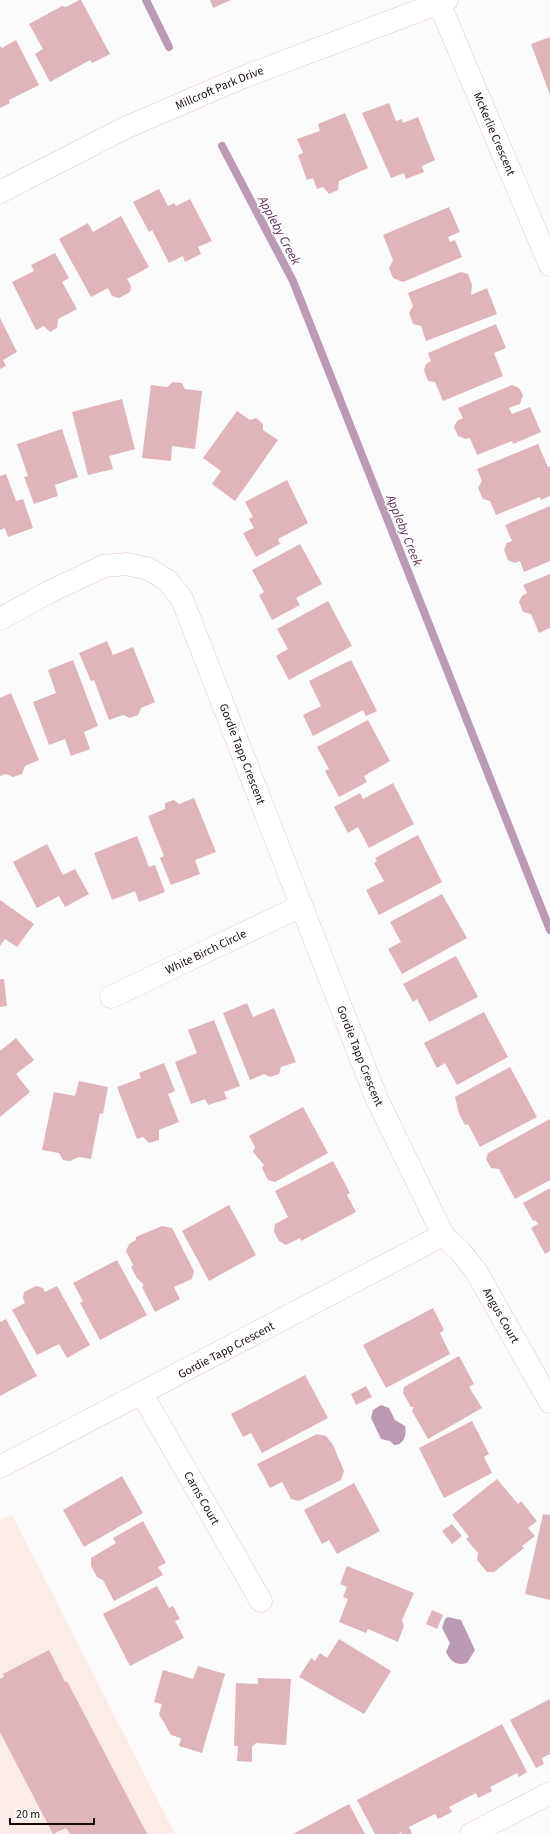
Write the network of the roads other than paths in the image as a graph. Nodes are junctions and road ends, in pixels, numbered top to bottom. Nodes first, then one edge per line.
1 (443, 2) edge
2 (0, 192) edge
3 (550, 265) edge
4 (0, 619) edge
5 (301, 906) junction
6 (111, 996) dead end
7 (443, 1235) junction
8 (142, 1394) junction
9 (550, 1402) edge
10 (0, 1467) edge
11 (261, 1601) dead end
12 (550, 1793) edge
13 (471, 1834) edge

1 - 2 street, Millcroft Park Drive
1 - 3 street, McKerlie Crescent
4 - 5 street, Gordie Tapp Crescent
5 - 6 street, White Birch Circle
5 - 7 street, Gordie Tapp Crescent
7 - 8 street, Gordie Tapp Crescent
7 - 9 street, Angus Court
8 - 10 street, Gordie Tapp Crescent
8 - 11 street, Carns Court
12 - 13 street

